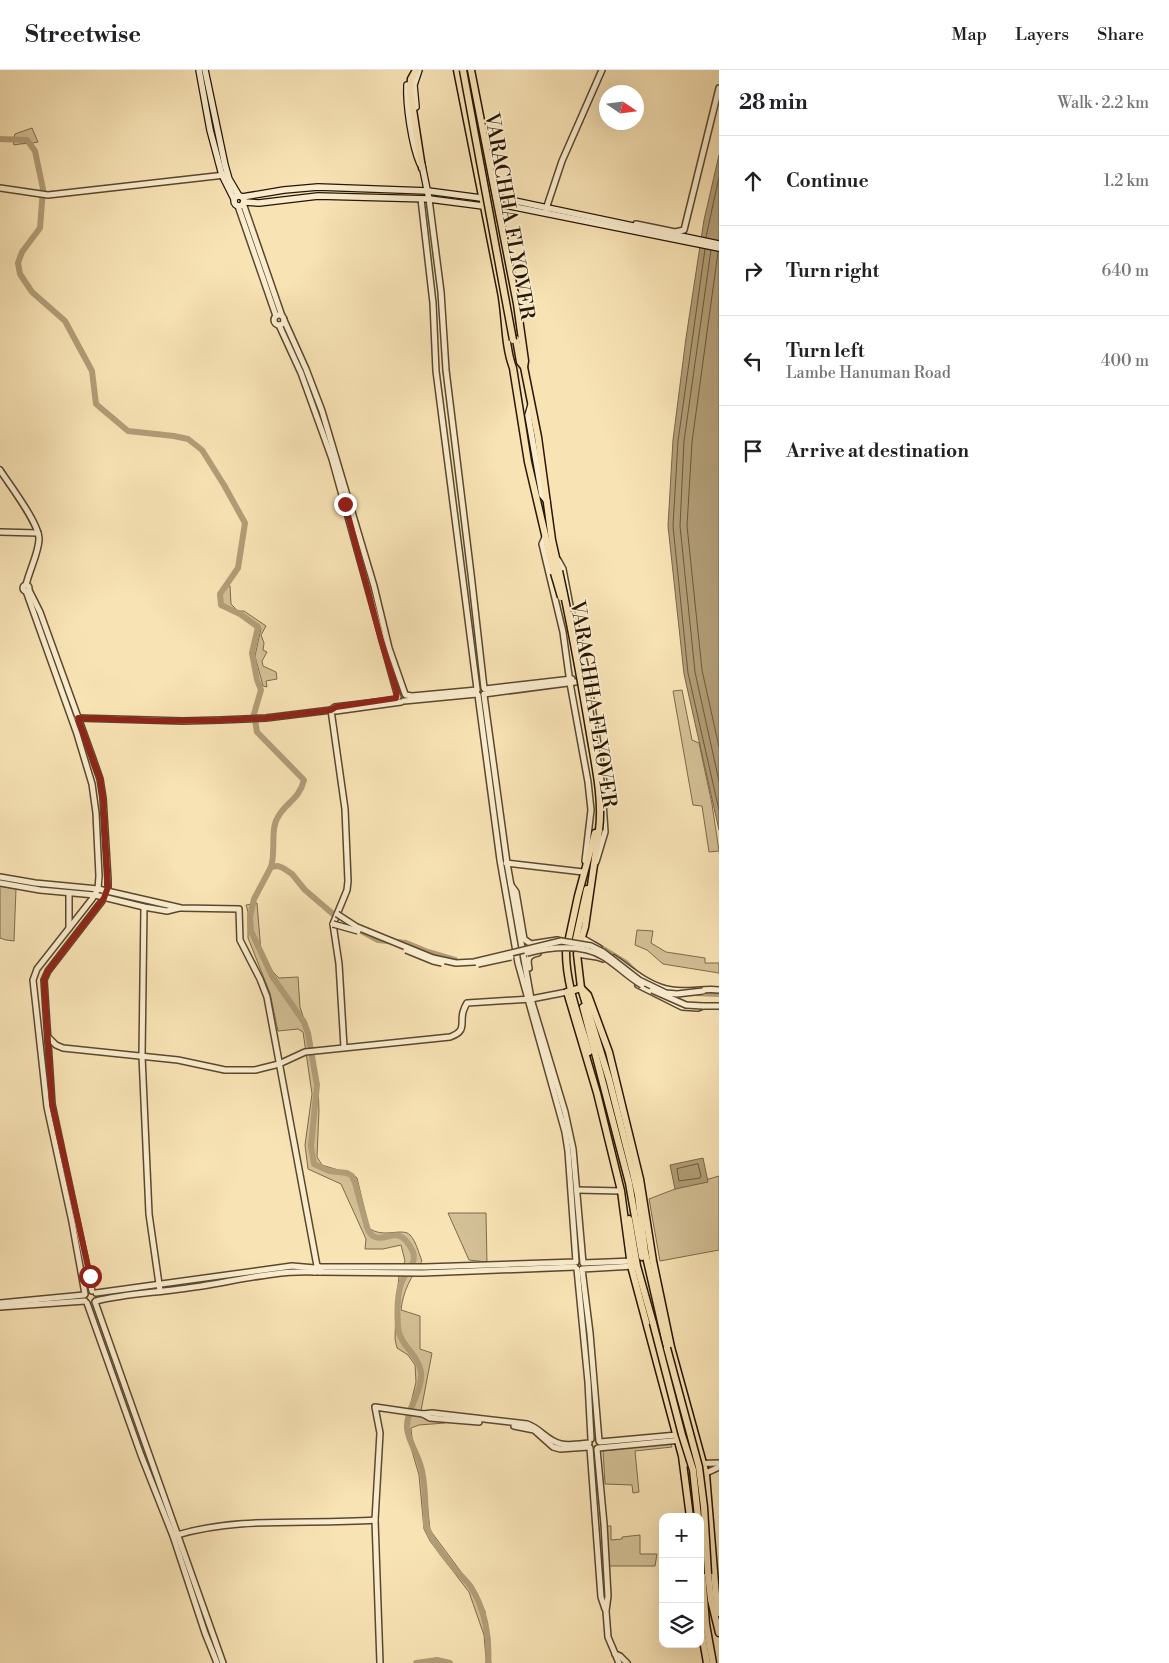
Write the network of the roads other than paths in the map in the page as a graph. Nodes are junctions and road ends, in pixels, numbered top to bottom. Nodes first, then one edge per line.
1 (200, 70) edge
2 (205, 70) edge
3 (416, 70) edge
4 (457, 70) edge
5 (463, 70) edge
6 (467, 70) edge
7 (472, 70) edge
8 (602, 70) edge
9 (719, 88) edge
10 (484, 137) junction
11 (470, 139) junction
12 (422, 172) junction
13 (225, 175) junction
14 (0, 188) edge
15 (421, 190) junction
16 (428, 191) junction
17 (478, 197) junction
18 (496, 198) junction
19 (421, 199) junction
20 (429, 199) junction
21 (240, 201) junction
22 (506, 202) junction
23 (474, 205) junction
24 (483, 206) junction
25 (546, 208) junction
26 (499, 212) junction
27 (569, 213) junction
28 (642, 230) junction
29 (505, 243) junction
30 (719, 244) edge
31 (492, 246) junction
32 (719, 248) edge
33 (281, 317) junction
34 (278, 325) junction
35 (515, 339) junction
36 (513, 368) junction
37 (524, 368) junction
38 (0, 470) edge
39 (461, 491) junction
40 (452, 492) junction
41 (0, 532) edge
42 (38, 533) junction
43 (545, 537) junction
44 (555, 555) junction
45 (557, 572) junction
46 (572, 618) junction
47 (570, 681) junction
48 (585, 681) junction
49 (62, 682) junction
50 (481, 692) junction
51 (403, 698) junction
52 (331, 710) junction
53 (78, 718) junction
54 (72, 720) junction
55 (598, 743) junction
56 (582, 745) junction
57 (490, 758) junction
58 (602, 788) junction
59 (598, 830) junction
60 (501, 863) junction
61 (507, 863) junction
62 (593, 871) junction
63 (583, 876) junction
64 (0, 877) edge
65 (0, 883) edge
66 (592, 883) junction
67 (510, 884) junction
68 (106, 891) junction
69 (96, 892) junction
70 (69, 894) junction
71 (104, 898) junction
72 (144, 907) junction
73 (181, 908) junction
74 (336, 914) junction
75 (333, 924) junction
76 (69, 928) junction
77 (582, 938) junction
78 (560, 944) junction
79 (577, 954) junction
80 (35, 972) junction
81 (45, 976) junction
82 (574, 990) junction
83 (719, 990) edge
84 (703, 991) junction
85 (531, 998) junction
86 (703, 1006) junction
87 (719, 1006) edge
88 (48, 1036) junction
89 (344, 1047) junction
90 (62, 1048) junction
91 (142, 1056) junction
92 (50, 1062) junction
93 (279, 1064) junction
94 (578, 1190) junction
95 (571, 1191) junction
96 (621, 1191) junction
97 (633, 1263) junction
98 (579, 1266) junction
99 (317, 1269) junction
100 (402, 1269) junction
101 (159, 1284) junction
102 (642, 1288) junction
103 (160, 1291) junction
104 (94, 1292) junction
105 (86, 1298) junction
106 (96, 1301) junction
107 (0, 1303) edge
108 (0, 1307) edge
109 (645, 1308) junction
110 (678, 1437) junction
111 (696, 1438) junction
112 (590, 1445) junction
113 (598, 1445) junction
114 (702, 1463) junction
115 (684, 1464) junction
116 (719, 1465) edge
117 (686, 1474) junction
118 (706, 1474) junction
119 (690, 1513) edge
120 (698, 1513) edge
121 (375, 1520) junction
122 (176, 1535) junction
123 (702, 1558) edge
124 (705, 1574) junction
125 (704, 1578) edge
126 (606, 1611) junction
127 (717, 1613) edge
128 (704, 1628) edge
129 (719, 1633) edge
130 (704, 1634) edge
131 (615, 1654) junction
132 (217, 1663) edge
133 (223, 1663) edge
134 (380, 1663) edge
135 (619, 1663) edge
136 (627, 1663) edge
137 (707, 1663) edge
138 (713, 1663) edge

1 - 13 main road
2 - 13 main road
3 - 12 main road
3 - 12 main road
4 - 11 main road
5 - 35 main road, VARACHHA FLYOVER, bridge
6 - 35 main road, VARACHHA FLYOVER, bridge
7 - 10 main road
8 - 25 street
9 - 27 street
10 - 11 main road
10 - 18 main road
11 - 17 main road
12 - 15 main road
12 - 16 main road
13 - 14 street
13 - 21 main road
15 - 16 main road
15 - 19 main road
15 - 21 main road
16 - 17 main road
16 - 20 main road
17 - 23 main road
17 - 24 main road
18 - 22 main road
18 - 26 main road
19 - 20 main road
19 - 21 main road
19 - 40 street
20 - 23 main road
20 - 39 street
21 - 33 street
22 - 25 main road
22 - 26 main road
22 - 28 main road
23 - 24 main road
24 - 31 main road
25 - 27 main road
26 - 29 main road
27 - 28 main road
28 - 30 main road
28 - 32 main road
29 - 31 main road
29 - 37 main road
31 - 36 main road
33 - 34 street
33 - 34 street
33 - 51 street
34 - 51 street
35 - 36 main road, VARACHHA FLYOVER
35 - 37 main road, VARACHHA FLYOVER
36 - 43 main road, VARACHHA FLYOVER
37 - 44 main road, VARACHHA FLYOVER
38 - 42 street
39 - 40 street
39 - 50 street
40 - 50 street
41 - 42 street
42 - 49 street
43 - 45 main road, VARACHHA FLYOVER
43 - 47 street
44 - 45 main road, VARACHHA FLYOVER
44 - 46 street
45 - 59 main road, VARACHHA FLYOVER, bridge
46 - 48 street
46 - 55 street
47 - 48 street
47 - 50 street
47 - 56 street
48 - 58 street, bridge
49 - 53 street
49 - 54 street
50 - 51 street
50 - 57 street
51 - 52 street
52 - 53 street
52 - 74 street
53 - 54 street
53 - 68 street
54 - 69 street
55 - 56 street
55 - 58 street
56 - 63 street
57 - 60 street
57 - 61 street
58 - 62 street
59 - 62 main road, VARACHHA FLYOVER
59 - 63 main road, VARACHHA FLYOVER
60 - 61 street
60 - 85 street
61 - 63 street
61 - 67 street
62 - 66 main road, VARACHHA FLYOVER
63 - 82 main road
63 - 82 main road
64 - 69 street
65 - 70 street
66 - 77 main road
66 - 82 main road
67 - 78 street, bridge
67 - 85 street
68 - 69 street
68 - 71 street
68 - 73 street
69 - 70 street
69 - 71 street
69 - 76 street
70 - 76 street
71 - 72 street
71 - 81 street
72 - 73 street
72 - 91 street
73 - 93 street
74 - 75 street
74 - 78 street, bridge
75 - 78 street, bridge
75 - 89 street
76 - 80 street
77 - 79 main road
77 - 84 street, bridge
78 - 84 street, bridge
78 - 85 street, bridge
78 - 86 street, bridge
79 - 82 main road
79 - 86 street, bridge
80 - 81 street
80 - 105 street
81 - 88 street
82 - 85 street
82 - 96 main road
82 - 97 main road
82 - 102 main road
82 - 111 main road
82 - 124 main road, bridge
83 - 84 street
85 - 89 street
85 - 94 street
85 - 95 street
86 - 87 street
88 - 90 street
88 - 92 street
89 - 93 street
90 - 91 street
90 - 92 street
91 - 93 street
91 - 101 street
92 - 104 street
93 - 99 street
94 - 95 street
94 - 96 street
94 - 98 street
95 - 98 street
96 - 97 main road
97 - 98 street
97 - 102 main road
97 - 109 main road
98 - 100 street
98 - 100 street
98 - 112 street
98 - 113 street
99 - 100 street
99 - 101 street
99 - 103 street
101 - 103 street
101 - 104 street
102 - 109 main road
103 - 106 street
104 - 105 street
104 - 106 street
105 - 106 street
105 - 107 street
105 - 108 street
105 - 122 street
106 - 122 street
109 - 110 main road
109 - 120 main road, bridge
110 - 111 street
110 - 113 street
110 - 115 main road
111 - 114 main road
112 - 113 street
112 - 113 street
112 - 121 street
112 - 126 street
113 - 126 street
114 - 115 street
114 - 116 street
114 - 118 main road
115 - 117 main road
116 - 118 street
117 - 118 street
117 - 119 main road
118 - 127 main road
121 - 122 street
121 - 134 street
122 - 132 street
122 - 133 street
123 - 124 main road
124 - 125 main road
124 - 127 main road
126 - 131 street
127 - 129 main road
128 - 138 main road
130 - 137 main road
131 - 135 street
131 - 136 street

